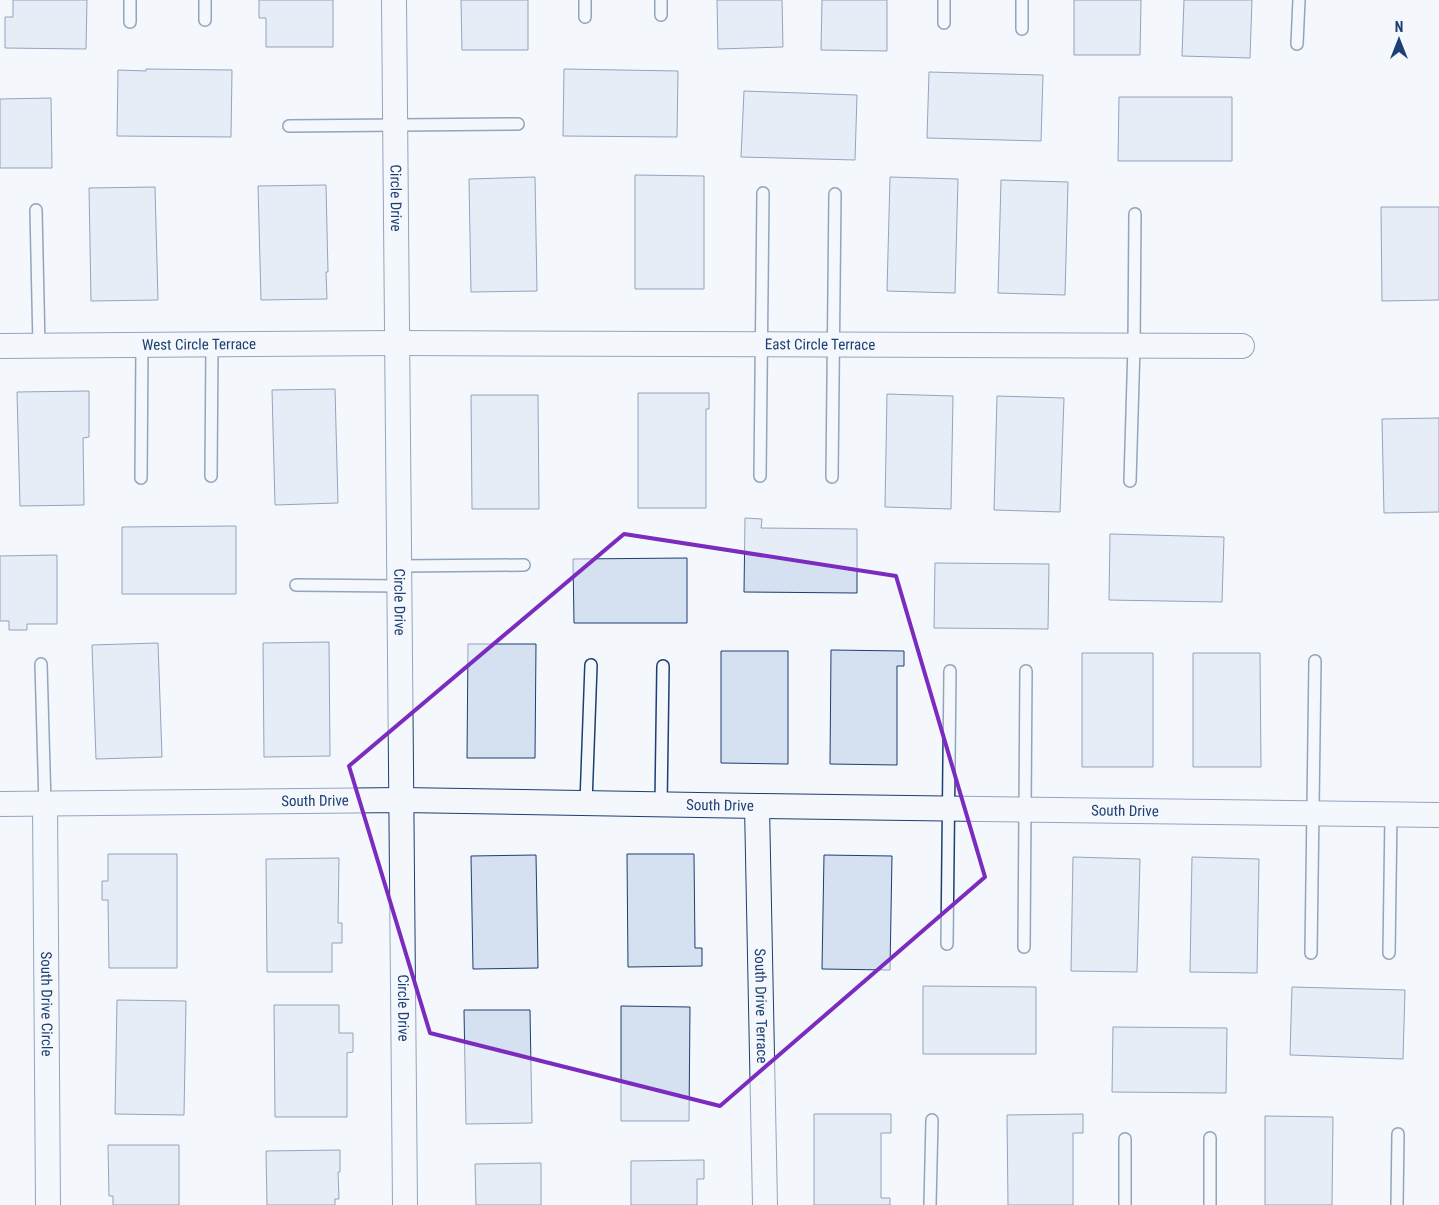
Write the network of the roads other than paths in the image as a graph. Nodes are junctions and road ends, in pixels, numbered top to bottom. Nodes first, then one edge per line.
1 (130, 0) edge
2 (205, 0) edge
3 (394, 0) edge
4 (585, 0) edge
5 (661, 0) edge
6 (944, 0) edge
7 (1022, 0) edge
8 (1299, 0) edge
9 (661, 15) dead end
10 (585, 17) dead end
11 (205, 20) dead end
12 (130, 22) dead end
13 (944, 23) dead end
14 (1022, 29) dead end
15 (1297, 44) dead end
16 (518, 124) dead end
17 (396, 125) junction
18 (289, 126) dead end
19 (763, 193) dead end
20 (835, 194) dead end
21 (36, 210) dead end
22 (1135, 214) dead end
23 (398, 343) junction
24 (212, 344) junction
25 (761, 344) junction
26 (142, 345) junction
27 (833, 345) junction
28 (0, 346) edge
29 (39, 346) junction
30 (1134, 346) junction
31 (1242, 346) dead end
32 (211, 476) dead end
33 (760, 476) dead end
34 (832, 477) dead end
35 (141, 478) dead end
36 (1130, 481) dead end
37 (524, 565) dead end
38 (400, 576) junction
39 (296, 586) dead end
40 (1315, 661) dead end
41 (41, 664) dead end
42 (591, 665) dead end
43 (663, 666) dead end
44 (950, 671) dead end
45 (1026, 671) dead end
46 (402, 800) junction
47 (586, 803) junction
48 (0, 804) edge
49 (45, 804) junction
50 (661, 805) junction
51 (757, 806) junction
52 (948, 809) junction
53 (1025, 810) junction
54 (1313, 813) junction
55 (1391, 814) junction
56 (1439, 815) edge
57 (947, 944) dead end
58 (1024, 947) dead end
59 (1311, 953) dead end
60 (1389, 953) dead end
61 (932, 1120) dead end
62 (1398, 1134) dead end
63 (1210, 1138) dead end
64 (1125, 1140) dead end
65 (48, 1205) edge
66 (405, 1205) edge
67 (765, 1205) edge
68 (930, 1205) edge
69 (1125, 1205) edge
70 (1210, 1205) edge
71 (1397, 1205) edge

1 - 12 lane
2 - 11 lane
3 - 17 street, Circle Drive
4 - 10 lane
5 - 9 lane
6 - 13 lane
7 - 14 lane
8 - 15 lane
16 - 17 lane
17 - 18 lane
17 - 23 street, Circle Drive
19 - 25 lane
20 - 27 lane
21 - 29 lane
22 - 30 lane
23 - 24 street, West Circle Terrace
23 - 25 street, East Circle Terrace
23 - 38 street, Circle Drive
24 - 26 street, West Circle Terrace
24 - 32 lane
25 - 27 street, East Circle Terrace
25 - 33 lane
26 - 29 street, West Circle Terrace
26 - 35 lane
27 - 30 street, East Circle Terrace
27 - 34 lane
28 - 29 street, West Circle Terrace
30 - 31 street, East Circle Terrace
30 - 36 lane
37 - 38 lane
38 - 39 lane
38 - 46 street, Circle Drive
40 - 54 lane
41 - 49 lane
42 - 47 lane
43 - 50 lane
44 - 52 lane
45 - 53 lane
46 - 47 street, South Drive
46 - 49 street, South Drive
46 - 66 street, Circle Drive
47 - 50 street, South Drive
48 - 49 street, South Drive
49 - 65 street, South Drive Circle
50 - 51 street, South Drive
51 - 52 street, South Drive
51 - 67 street, South Drive Terrace
52 - 53 street, South Drive
52 - 57 lane
53 - 54 street, South Drive
53 - 58 lane
54 - 55 street, South Drive
54 - 59 lane
55 - 56 street, South Drive
55 - 60 lane
61 - 68 lane
62 - 71 lane
63 - 70 lane
64 - 69 lane

